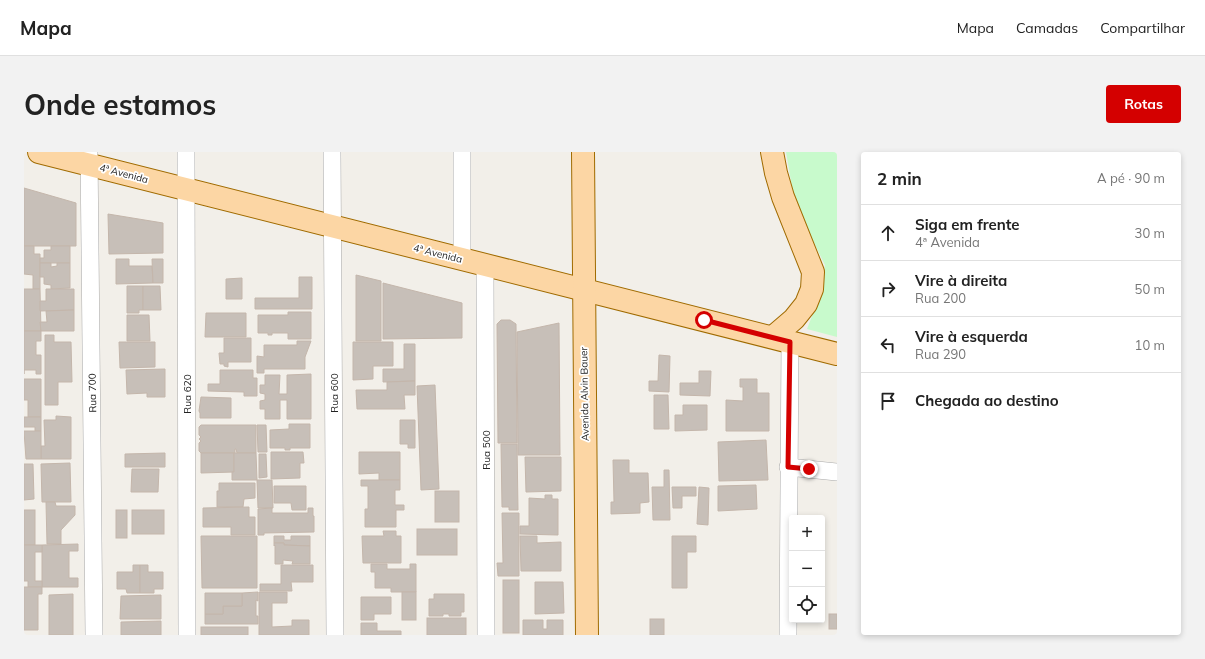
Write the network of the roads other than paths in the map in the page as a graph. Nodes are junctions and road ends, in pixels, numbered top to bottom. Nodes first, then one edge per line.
1 (38, 152) edge
2 (186, 152) edge
3 (332, 152) edge
4 (462, 152) edge
5 (583, 152) edge
6 (772, 152) edge
7 (89, 158) edge
8 (186, 190) junction
9 (333, 226) junction
10 (462, 259) junction
11 (485, 265) junction
12 (583, 290) junction
13 (781, 340) junction
14 (837, 354) edge
15 (788, 467) junction
16 (837, 472) edge
17 (94, 635) edge
18 (187, 635) edge
19 (335, 635) edge
20 (486, 635) edge
21 (587, 635) edge
22 (788, 635) edge

1 - 7 main road, 4ª Avenida
2 - 8 street, Rua 620
3 - 9 street, Rua 600
4 - 10 street
5 - 12 main road, Avenida Alvin Bauer
6 - 13 main road
7 - 8 main road, 4ª Avenida
7 - 17 street, Rua 700
8 - 9 main road, 4ª Avenida
8 - 18 street, Rua 620
9 - 10 main road, 4ª Avenida
9 - 19 street, Rua 600
10 - 11 main road, 4ª Avenida
11 - 12 main road, 4ª Avenida
11 - 20 street, Rua 500
12 - 13 main road, 4ª Avenida
12 - 21 main road, Avenida Alvin Bauer
13 - 14 main road, 4ª Avenida
13 - 15 street
15 - 16 street
15 - 22 street

